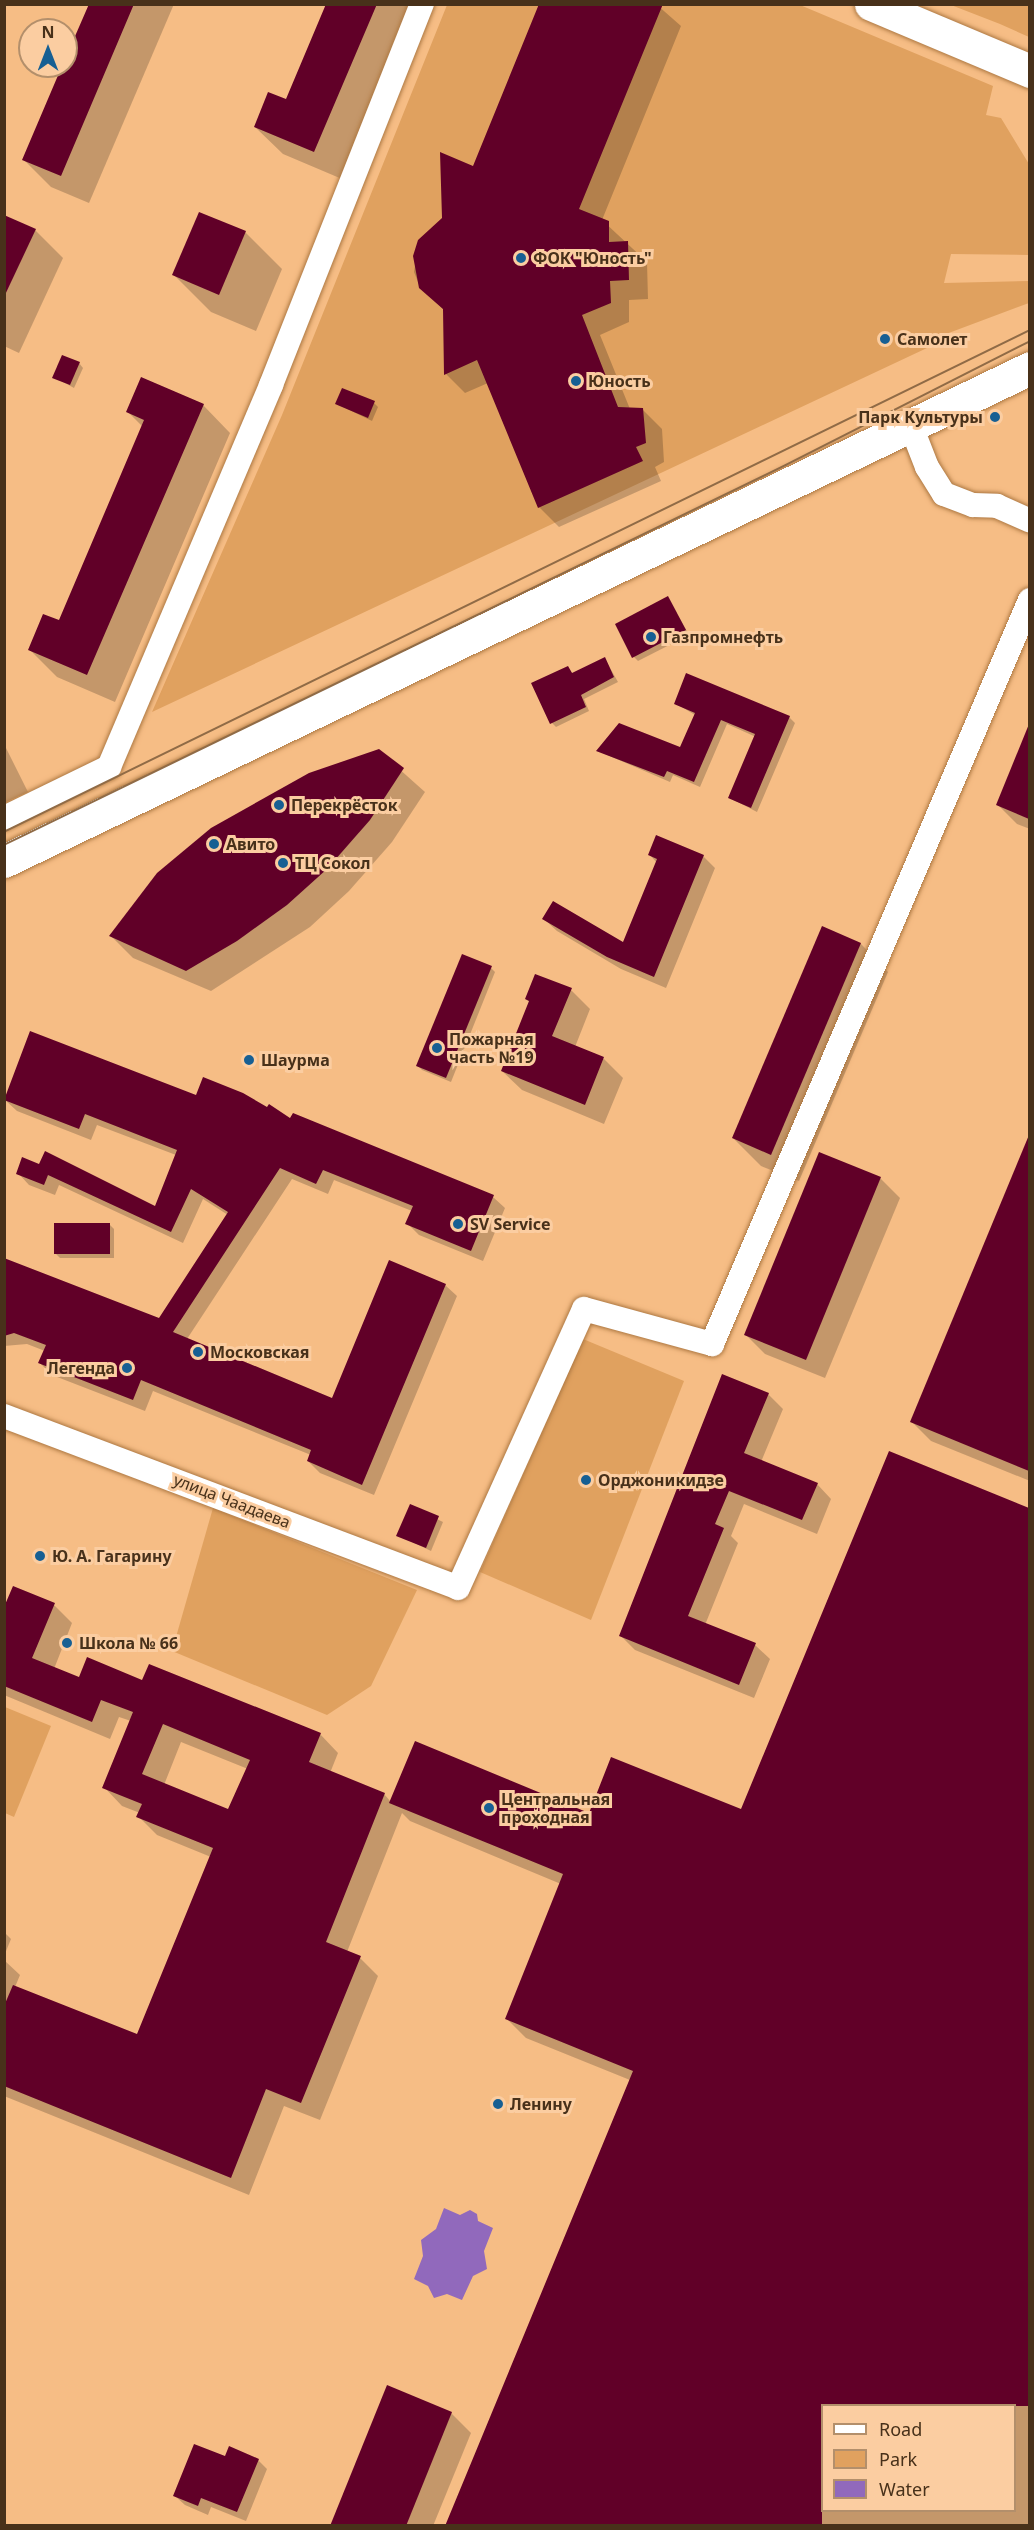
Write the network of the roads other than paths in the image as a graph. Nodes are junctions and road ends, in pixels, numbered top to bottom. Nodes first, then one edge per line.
1 (422, 4) edge
2 (871, 4) edge
3 (1029, 71) edge
4 (1029, 368) edge
5 (911, 426) junction
6 (1029, 521) edge
7 (1029, 600) edge
8 (110, 767) junction
9 (127, 804) junction
10 (4, 818) edge
11 (4, 861) edge
12 (4, 1416) edge

1 - 8 street
2 - 3 street
4 - 5 street
5 - 6 street
5 - 9 street
7 - 12 street, улица Чаадаева
8 - 9 street
8 - 10 street
9 - 11 street

